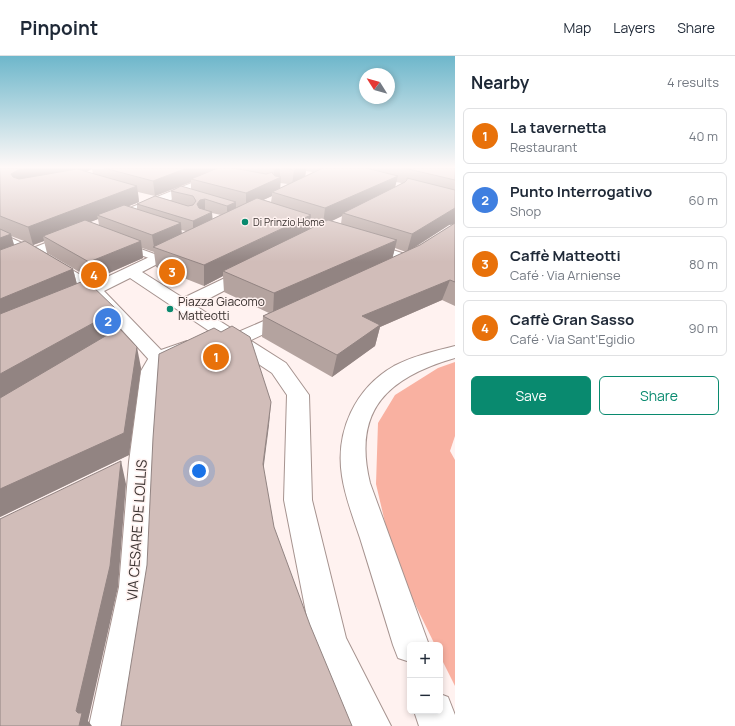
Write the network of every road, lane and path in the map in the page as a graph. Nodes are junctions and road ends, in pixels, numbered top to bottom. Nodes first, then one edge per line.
1 (147, 199) edge
2 (163, 199) edge
3 (156, 202) junction
4 (176, 208) edge
5 (269, 214) edge
6 (124, 215) edge
7 (340, 224) edge
8 (88, 231) edge
9 (326, 232) junction
10 (0, 237) edge
11 (190, 242) edge
12 (305, 242) edge
13 (122, 245) edge
14 (33, 253) junction
15 (157, 258) junction
16 (263, 264) edge
17 (0, 266) edge
18 (387, 270) edge
19 (131, 272) junction
20 (94, 290) junction
21 (72, 300) edge
22 (183, 305) junction
23 (301, 310) edge
24 (230, 336) junction
25 (455, 352) edge
26 (158, 358) junction
27 (142, 462) junction
28 (114, 476) edge
29 (410, 642) edge
30 (435, 714) edge
31 (109, 726) edge
32 (371, 726) edge
33 (439, 726) edge

1 - 3 street
2 - 3 street
3 - 4 street
3 - 6 street
5 - 9 street
7 - 9 street
8 - 14 street
9 - 12 street
9 - 18 street
10 - 14 street
11 - 15 street
13 - 15 lane
14 - 17 street
14 - 20 street
15 - 19 street
16 - 22 street
19 - 20 street
19 - 22 street
20 - 21 street
20 - 26 street
22 - 24 street
23 - 24 street
24 - 26 street
24 - 32 street
25 - 29 street
26 - 27 street, VIA CESARE DE LOLLIS
27 - 28 street
27 - 31 street, VIA CESARE DE LOLLIS
30 - 33 street

